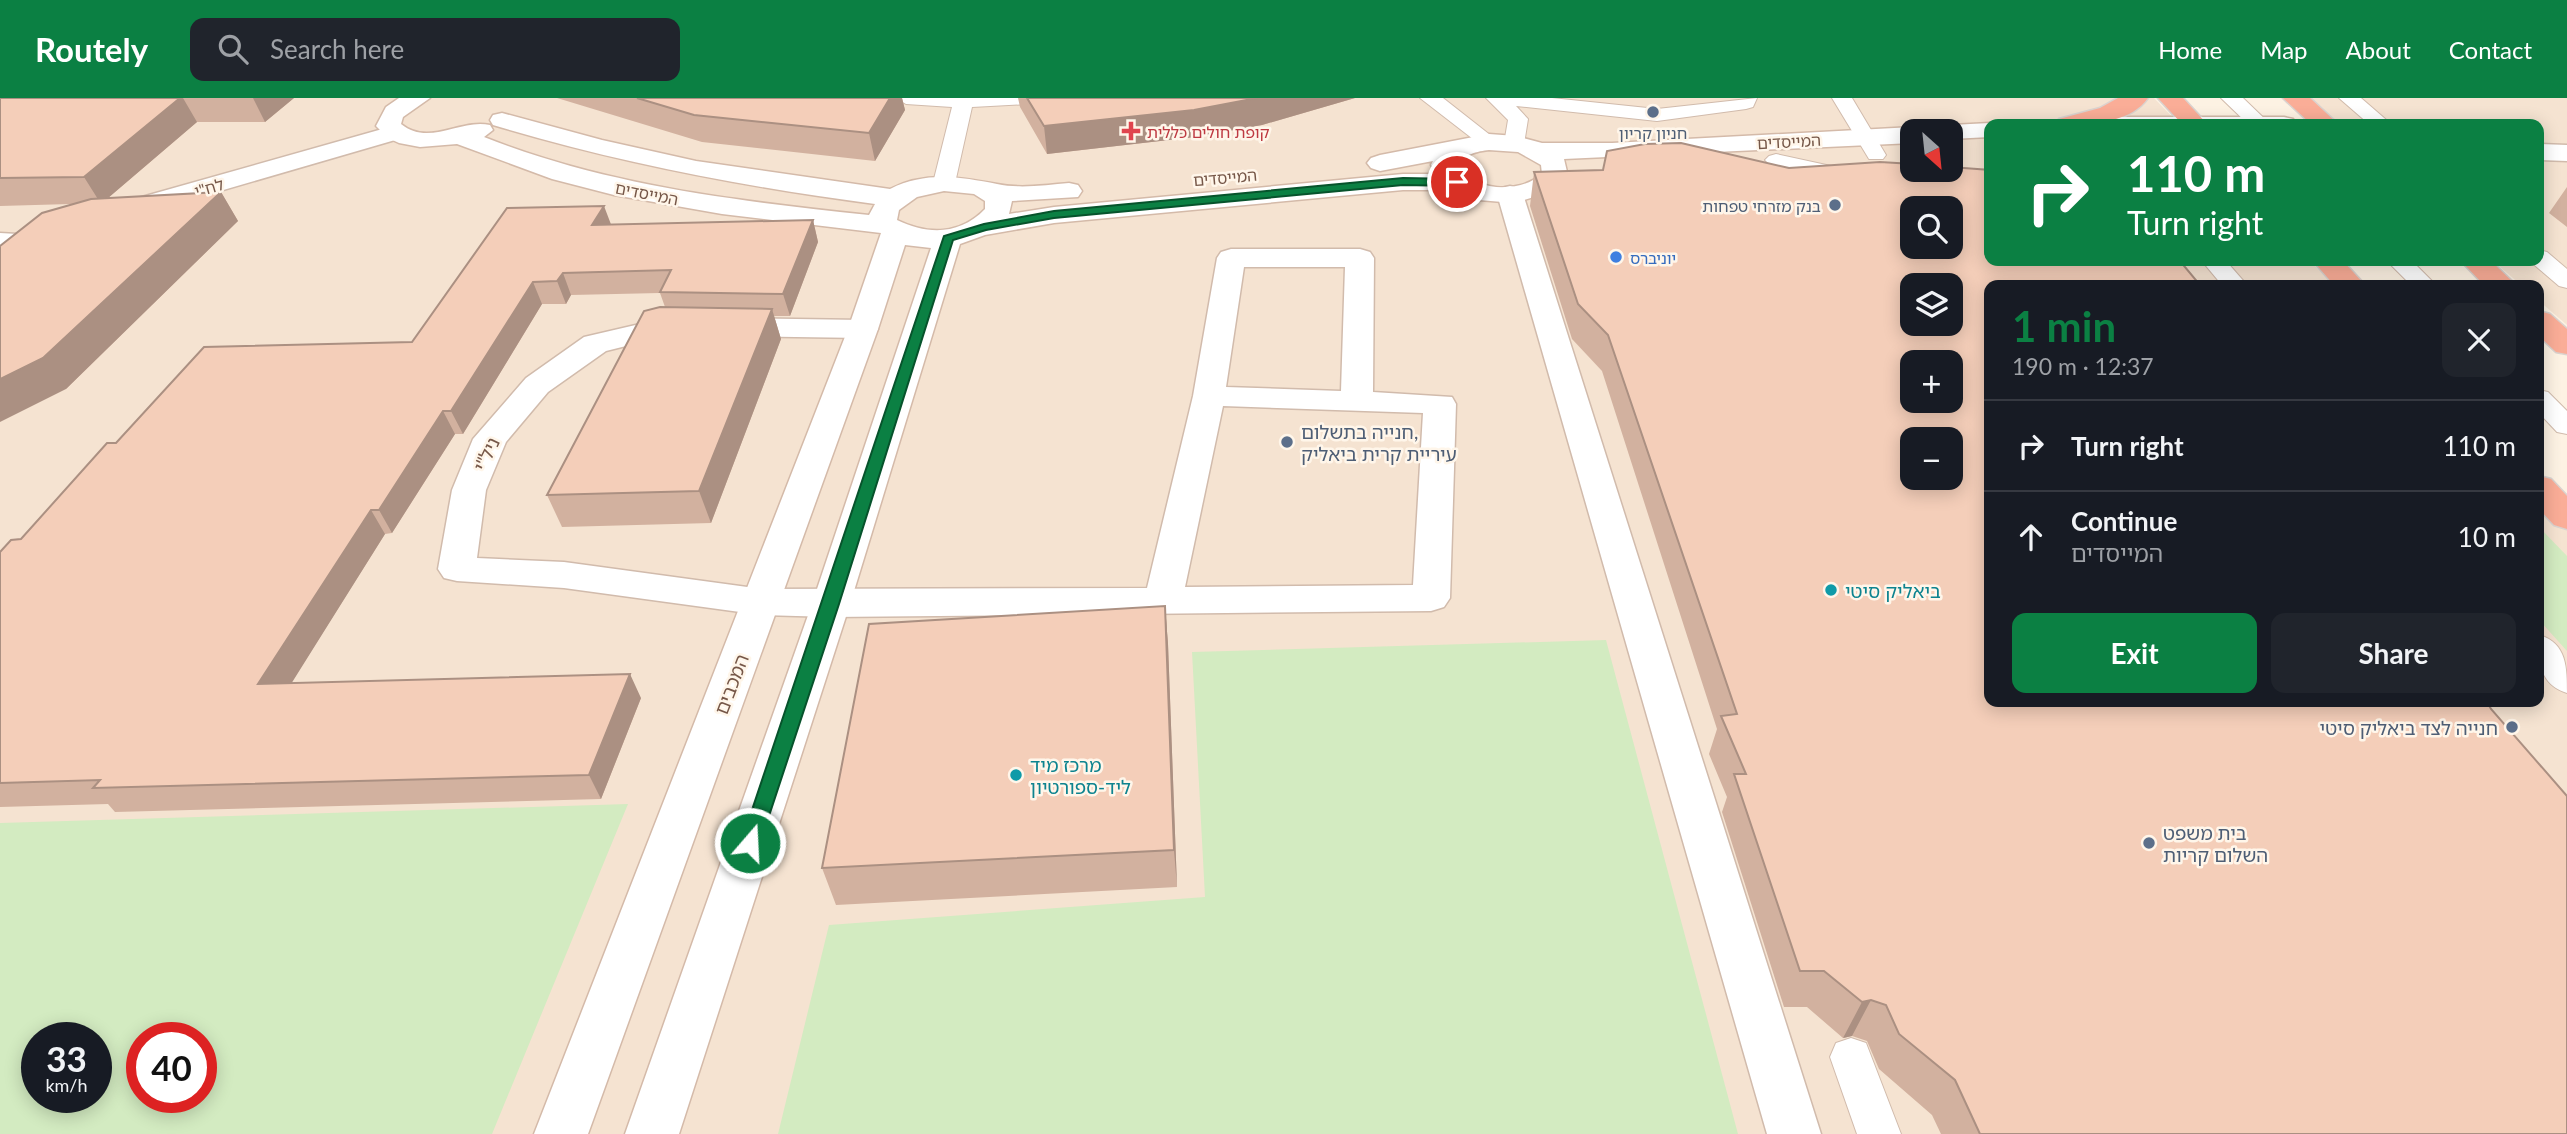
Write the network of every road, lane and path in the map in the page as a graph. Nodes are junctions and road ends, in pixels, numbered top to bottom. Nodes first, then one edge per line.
1 (906, 98) edge
2 (1028, 98) edge
3 (1430, 98) edge
4 (1496, 98) edge
5 (1747, 98) edge
6 (1842, 98) edge
7 (2136, 98) edge
8 (2170, 98) edge
9 (2231, 98) edge
10 (2295, 98) edge
11 (409, 100) edge
12 (964, 100) edge
13 (2349, 100) edge
14 (508, 109) edge
15 (2087, 119) edge
16 (2190, 119) edge
17 (2254, 119) edge
18 (2320, 119) edge
19 (2374, 119) edge
20 (1984, 130) edge
21 (1964, 131) edge
22 (393, 132) junction
23 (458, 136) junction
24 (1900, 138) edge
25 (1502, 143) junction
26 (1870, 146) junction
27 (1457, 149) junction
28 (1540, 151) junction
29 (1984, 151) edge
30 (1900, 152) edge
31 (1964, 152) edge
32 (2544, 152) edge
33 (2567, 153) edge
34 (1776, 160) junction
35 (1555, 176) junction
36 (1865, 181) edge
37 (1457, 182) junction
38 (944, 183) junction
39 (992, 192) junction
40 (1510, 194) junction
41 (104, 218) edge
42 (892, 218) junction
43 (966, 233) junction
44 (25, 238) edge
45 (0, 261) edge
46 (2544, 261) edge
47 (2218, 266) edge
48 (2332, 266) edge
49 (2404, 266) edge
50 (2480, 266) edge
51 (2231, 280) edge
52 (2345, 280) edge
53 (2419, 280) edge
54 (2496, 280) edge
55 (2567, 281) edge
56 (2544, 324) edge
57 (863, 329) junction
58 (2567, 345) edge
59 (1209, 396) junction
60 (1357, 401) junction
61 (2544, 403) edge
62 (2567, 426) edge
63 (2544, 492) edge
64 (2567, 517) edge
65 (1163, 601) junction
66 (762, 602) junction
67 (831, 604) junction
68 (2544, 652) edge
69 (2567, 681) edge
70 (1851, 1057) dead end
71 (1797, 1125) edge
72 (561, 1134) edge
73 (652, 1134) edge
74 (1879, 1134) edge

1 - 12 lane
2 - 12 lane
3 - 25 lane
4 - 5 lane
4 - 25 lane
6 - 26 lane
7 - 15 highway
8 - 16 highway
9 - 17 lane
10 - 18 highway
11 - 22 street
12 - 38 lane
13 - 19 lane
14 - 23 street
14 - 42 street, המייסדים
20 - 21 street
22 - 23 street
22 - 41 street, לח"י
23 - 42 street, המייסדים
24 - 26 street, המייסדים
25 - 27 street, המייסדים
25 - 28 street, המייסדים
26 - 28 street, המייסדים
26 - 30 street, המייסדים
26 - 34 street, המייסדים
27 - 37 street
27 - 39 street, המייסדים
28 - 35 street
29 - 31 street
32 - 33 street
34 - 35 street, המייסדים
34 - 36 lane
35 - 40 street, המייסדים
37 - 40 street, המייסדים
37 - 43 street, המייסדים
38 - 39 street, המייסדים
38 - 42 street
39 - 43 street
40 - 71 street
42 - 43 street, המייסדים
42 - 57 street, המכבים
43 - 67 street
44 - 45 street
46 - 55 lane
47 - 51 lane
48 - 52 highway
49 - 53 lane
50 - 54 highway
56 - 58 highway
57 - 66 street, המכבים
57 - 66 street, ניל"י
59 - 60 street
59 - 60 street
59 - 65 street
60 - 65 street
61 - 62 lane
63 - 64 highway
65 - 67 street
66 - 67 street
66 - 72 street, המכבים
67 - 73 street
68 - 69 lane
70 - 74 lane

